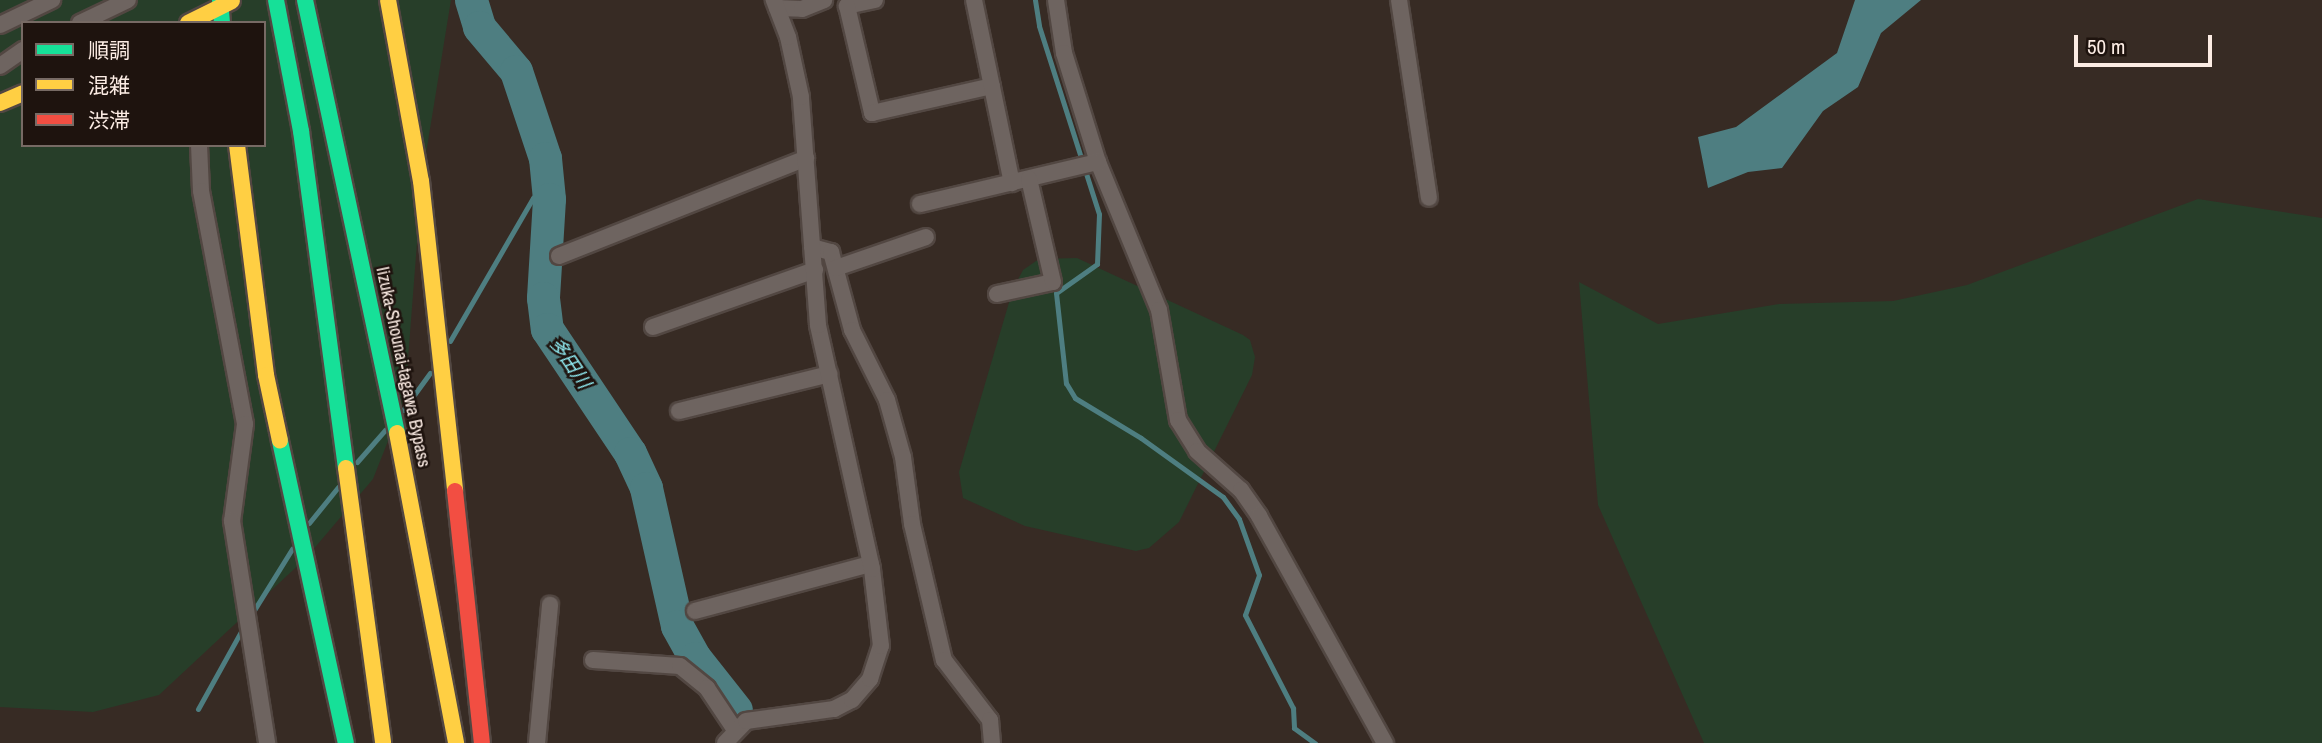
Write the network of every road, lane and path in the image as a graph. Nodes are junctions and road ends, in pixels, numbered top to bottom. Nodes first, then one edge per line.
1 (52, 0) edge
2 (128, 0) edge
3 (388, 0) edge
4 (824, 0) edge
5 (875, 0) edge
6 (974, 0) edge
7 (1056, 0) edge
8 (1399, 0) edge
9 (306, 4) edge
10 (776, 4) edge
11 (224, 8) edge
12 (277, 8) edge
13 (84, 21) edge
14 (193, 21) edge
15 (0, 25) edge
16 (21, 51) edge
17 (0, 66) edge
18 (992, 86) junction
19 (21, 93) edge
20 (1, 96) edge
21 (200, 147) edge
22 (237, 147) edge
23 (806, 158) junction
24 (1098, 162) junction
25 (1029, 179) junction
26 (1012, 183) junction
27 (1429, 198) dead end
28 (920, 204) dead end
29 (926, 237) dead end
30 (812, 247) junction
31 (559, 256) dead end
32 (835, 268) junction
33 (815, 270) junction
34 (997, 294) dead end
35 (653, 327) dead end
36 (830, 374) junction
37 (679, 411) dead end
38 (871, 564) junction
39 (550, 605) dead end
40 (695, 611) dead end
41 (593, 660) dead end
42 (735, 730) junction
43 (267, 743) edge
44 (346, 743) edge
45 (383, 743) edge
46 (456, 743) edge
47 (482, 743) edge
48 (537, 743) edge
49 (724, 743) edge
50 (992, 743) edge
51 (1385, 743) edge

1 - 15 street
2 - 13 street
3 - 47 main road
4 - 10 street
5 - 18 street
6 - 18 street
7 - 24 street
8 - 27 street
9 - 46 main road, Iizuka-Shounai-tagawa Bypass
10 - 23 street
11 - 14 main road
12 - 45 main road
16 - 17 street
18 - 26 street
19 - 20 main road
21 - 43 street
22 - 44 main road
23 - 30 street
23 - 31 street
24 - 25 street
24 - 51 street
25 - 26 street
25 - 34 street
26 - 28 street
29 - 32 street
30 - 32 street
30 - 33 street
32 - 50 street
33 - 35 street
33 - 36 street
36 - 37 street
36 - 38 street
38 - 40 street
38 - 42 street
39 - 48 street
41 - 42 street
42 - 49 street

